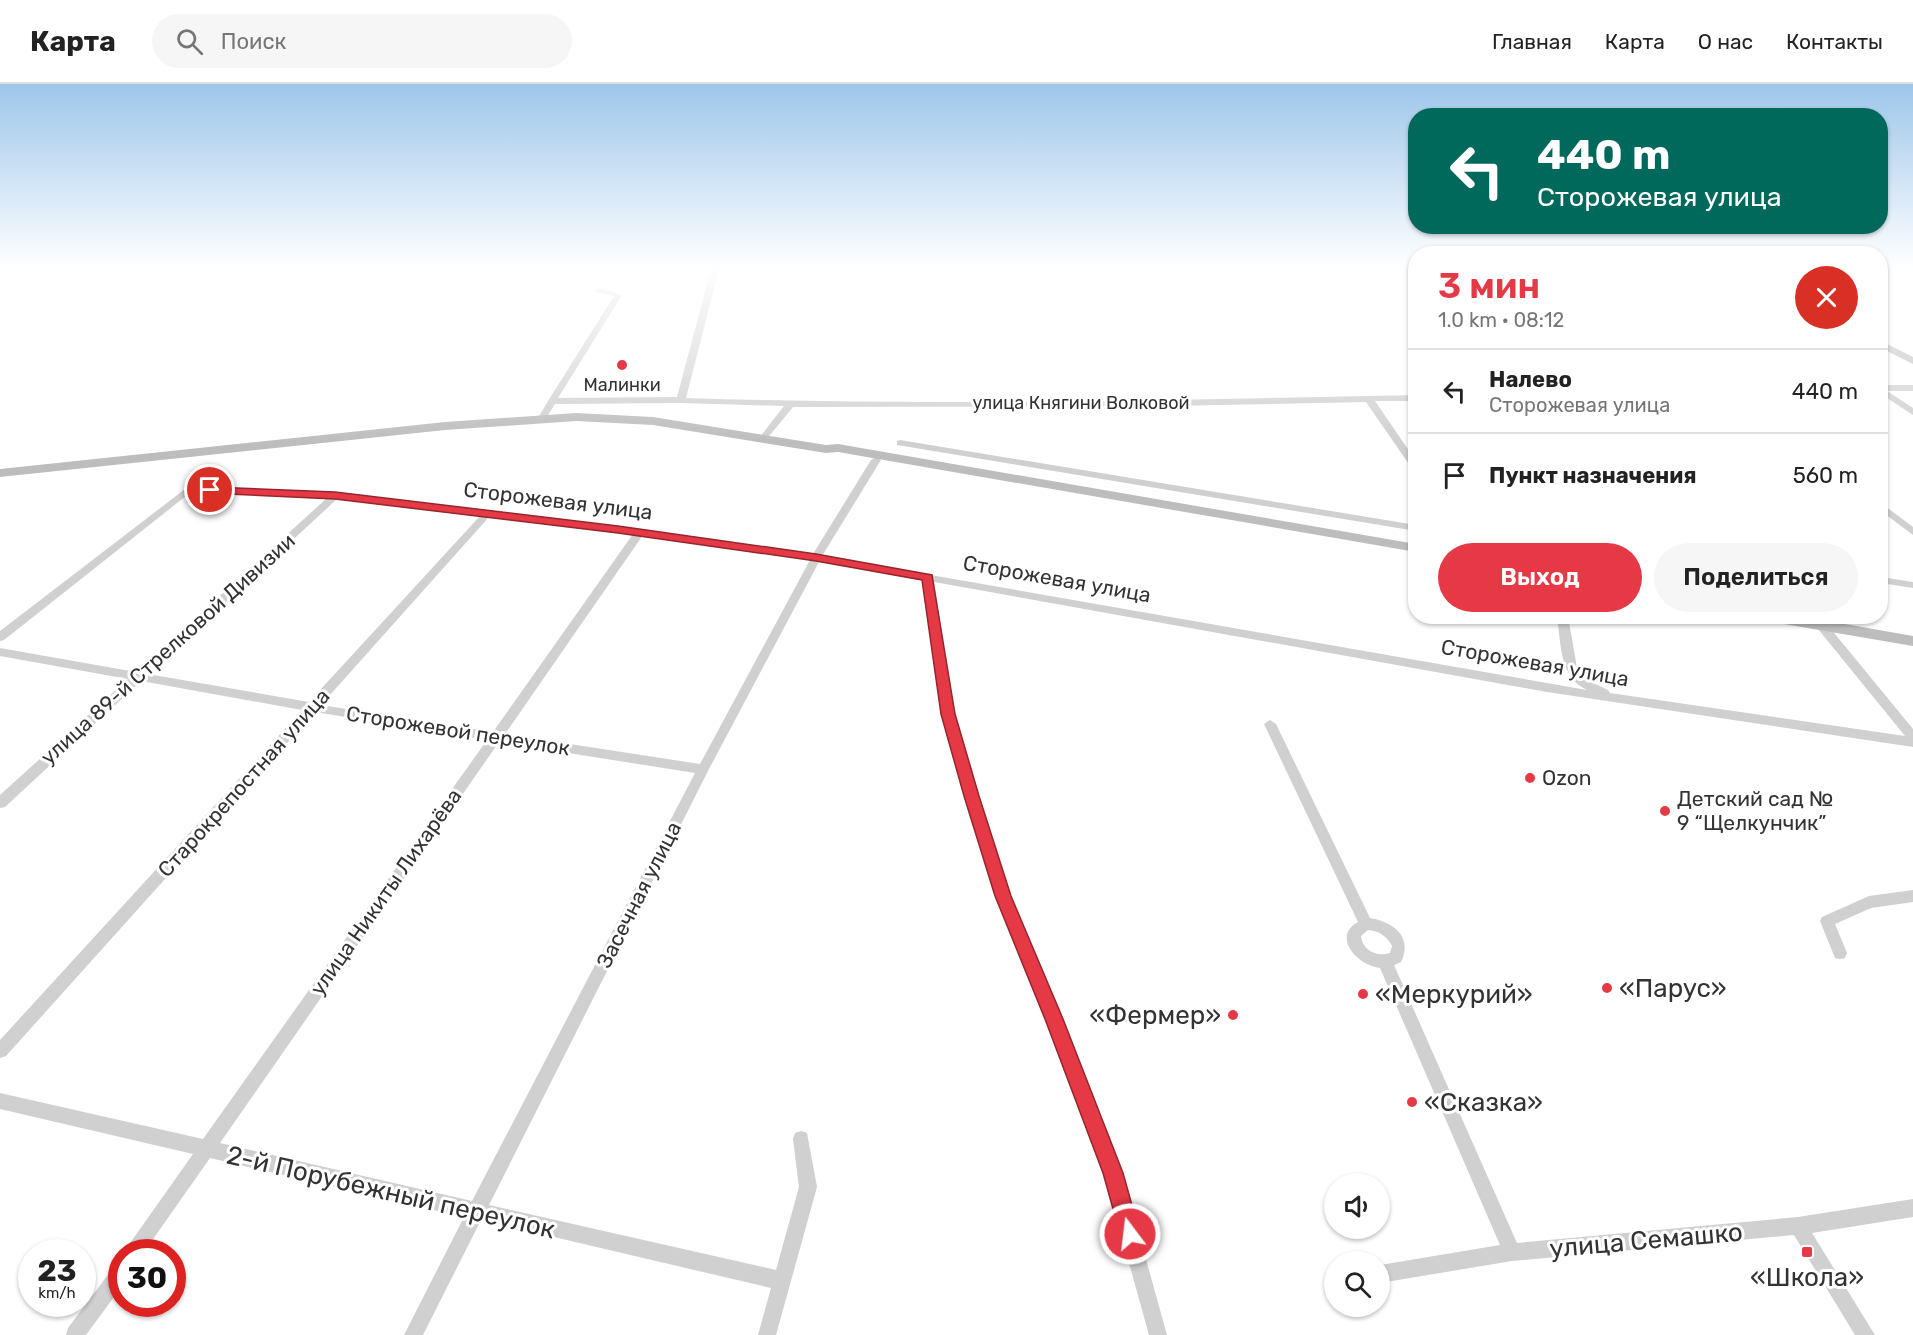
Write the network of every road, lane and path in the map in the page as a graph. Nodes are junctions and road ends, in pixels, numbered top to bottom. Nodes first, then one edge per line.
1 (598, 327) edge
2 (700, 327) edge
3 (1888, 348) edge
4 (1913, 361) edge
5 (1913, 388) edge
6 (1888, 389) edge
7 (1888, 394) edge
8 (1408, 398) edge
9 (1369, 399) junction
10 (681, 400) junction
11 (552, 401) junction
12 (791, 404) junction
13 (1913, 412) edge
14 (542, 418) junction
15 (763, 438) junction
16 (900, 443) dead end
17 (826, 449) junction
18 (1408, 456) edge
19 (876, 460) junction
20 (0, 473) edge
21 (335, 496) junction
22 (1888, 512) edge
23 (487, 514) junction
24 (1408, 527) edge
25 (640, 532) junction
26 (1913, 532) edge
27 (1408, 547) edge
28 (1408, 554) edge
29 (816, 558) junction
30 (928, 577) junction
31 (1888, 581) edge
32 (1913, 585) edge
33 (1563, 624) edge
34 (1821, 624) edge
35 (1839, 624) edge
36 (1847, 624) edge
37 (1913, 635) edge
38 (0, 637) edge
39 (1913, 641) edge
40 (0, 652) edge
41 (136, 677) junction
42 (1617, 699) junction
43 (312, 708) junction
44 (1270, 724) dead end
45 (1913, 737) edge
46 (493, 738) junction
47 (1913, 742) edge
48 (703, 769) junction
49 (0, 802) edge
50 (1913, 896) edge
51 (1366, 924) junction
52 (1840, 953) dead end
53 (1384, 962) junction
54 (0, 1051) edge
55 (0, 1101) edge
56 (801, 1140) dead end
57 (207, 1148) junction
58 (1913, 1208) edge
59 (474, 1212) junction
60 (1798, 1226) junction
61 (143, 1239) edge
62 (1512, 1252) junction
63 (1390, 1272) edge
64 (782, 1281) junction
65 (108, 1289) edge
66 (75, 1335) edge
67 (413, 1335) edge
68 (767, 1335) edge
69 (1158, 1335) edge
70 (1866, 1335) edge

1 - 11 street
2 - 10 street
3 - 4 main road
5 - 6 street
7 - 13 street
8 - 9 street, улица Княгини Волковой
9 - 12 street, улица Княгини Волковой
9 - 18 street
10 - 11 street, улица Княгини Волковой
10 - 12 street, улица Княгини Волковой
11 - 14 street
12 - 15 street
14 - 15 main road
14 - 20 main road
15 - 17 main road
16 - 24 street
17 - 19 main road
17 - 27 main road
19 - 28 main road
19 - 29 street, Засечная улица
21 - 23 street, Сторожевая улица
21 - 38 street, Сторожевая улица
21 - 41 street, улица 89-й Стрелковой Дивизии
22 - 26 street
23 - 25 street, Сторожевая улица
23 - 43 street, Старокрепостная улица
25 - 29 street, Сторожевая улица
25 - 46 street, улица Никиты Лихарёва
29 - 30 street, Сторожевая улица
29 - 48 street, Засечная улица
30 - 42 street, Сторожевая улица
30 - 69 street
31 - 32 street
33 - 42 street
34 - 45 street
35 - 39 main road
36 - 37 main road
40 - 41 street, Сторожевой переулок
41 - 43 street, Сторожевой переулок
41 - 49 street, улица 89-й Стрелковой Дивизии
42 - 47 street, Сторожевая улица
43 - 46 street, Сторожевой переулок
43 - 54 street, Старокрепостная улица
44 - 51 street
46 - 48 street, Сторожевой переулок
46 - 57 street, улица Никиты Лихарёва
48 - 59 street, Засечная улица
50 - 52 street
51 - 53 street
51 - 53 street
53 - 62 street
55 - 57 street, 2-й Порубежный переулок
56 - 64 street
57 - 59 street, 2-й Порубежный переулок
57 - 61 street, улица Никиты Лихарёва
58 - 60 street, улица Семашко
59 - 64 street, 2-й Порубежный переулок
59 - 67 street, Засечная улица
60 - 62 street, улица Семашко
60 - 70 street
62 - 63 street, улица Семашко
64 - 68 street
65 - 66 street

